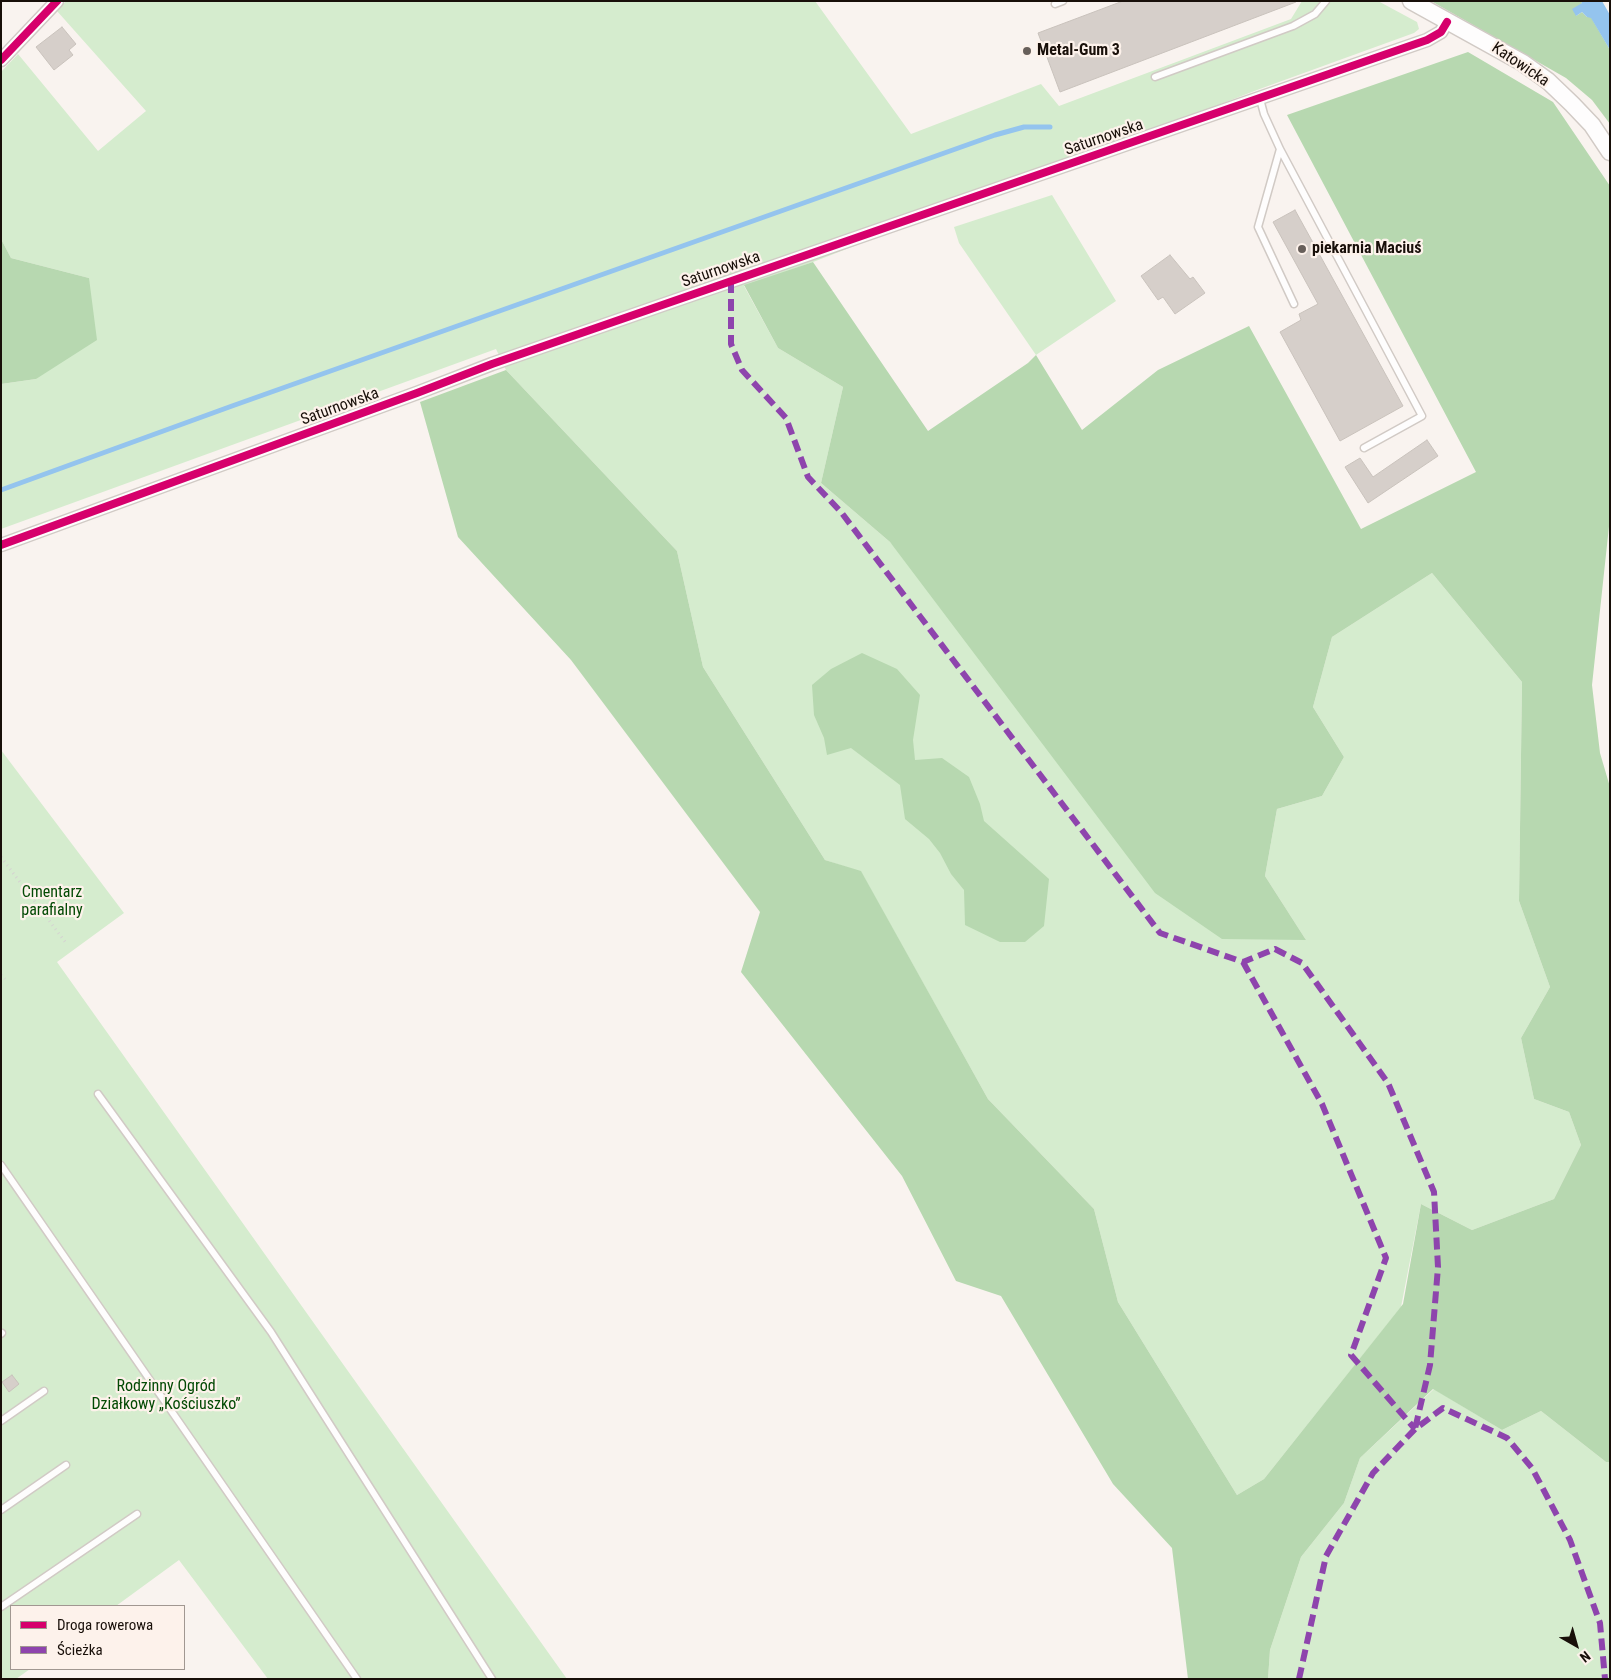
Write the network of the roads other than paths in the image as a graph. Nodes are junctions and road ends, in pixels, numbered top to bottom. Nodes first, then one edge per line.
1 (56, 1) edge
2 (1063, 1) edge
3 (1326, 1) edge
4 (1411, 1) edge
5 (1055, 4) dead end
6 (1447, 22) junction
7 (1, 60) edge
8 (1155, 77) dead end
9 (1260, 100) junction
10 (1280, 149) junction
11 (1610, 152) edge
12 (1294, 304) dead end
13 (1364, 448) dead end
14 (1, 545) edge
15 (98, 1094) dead end
16 (1, 1165) edge
17 (44, 1391) dead end
18 (1, 1421) edge
19 (66, 1465) dead end
20 (1, 1510) edge
21 (137, 1514) dead end
22 (1, 1607) edge
23 (357, 1679) edge
24 (492, 1679) edge

1 - 7 street
2 - 5 lane
3 - 8 lane
4 - 6 street, Katowicka
6 - 9 street, Saturnowska
6 - 11 street, Katowicka
9 - 10 lane
9 - 14 street, Saturnowska
10 - 12 lane
10 - 13 lane
15 - 24 lane
16 - 23 lane
17 - 18 lane
19 - 20 lane
21 - 22 lane

